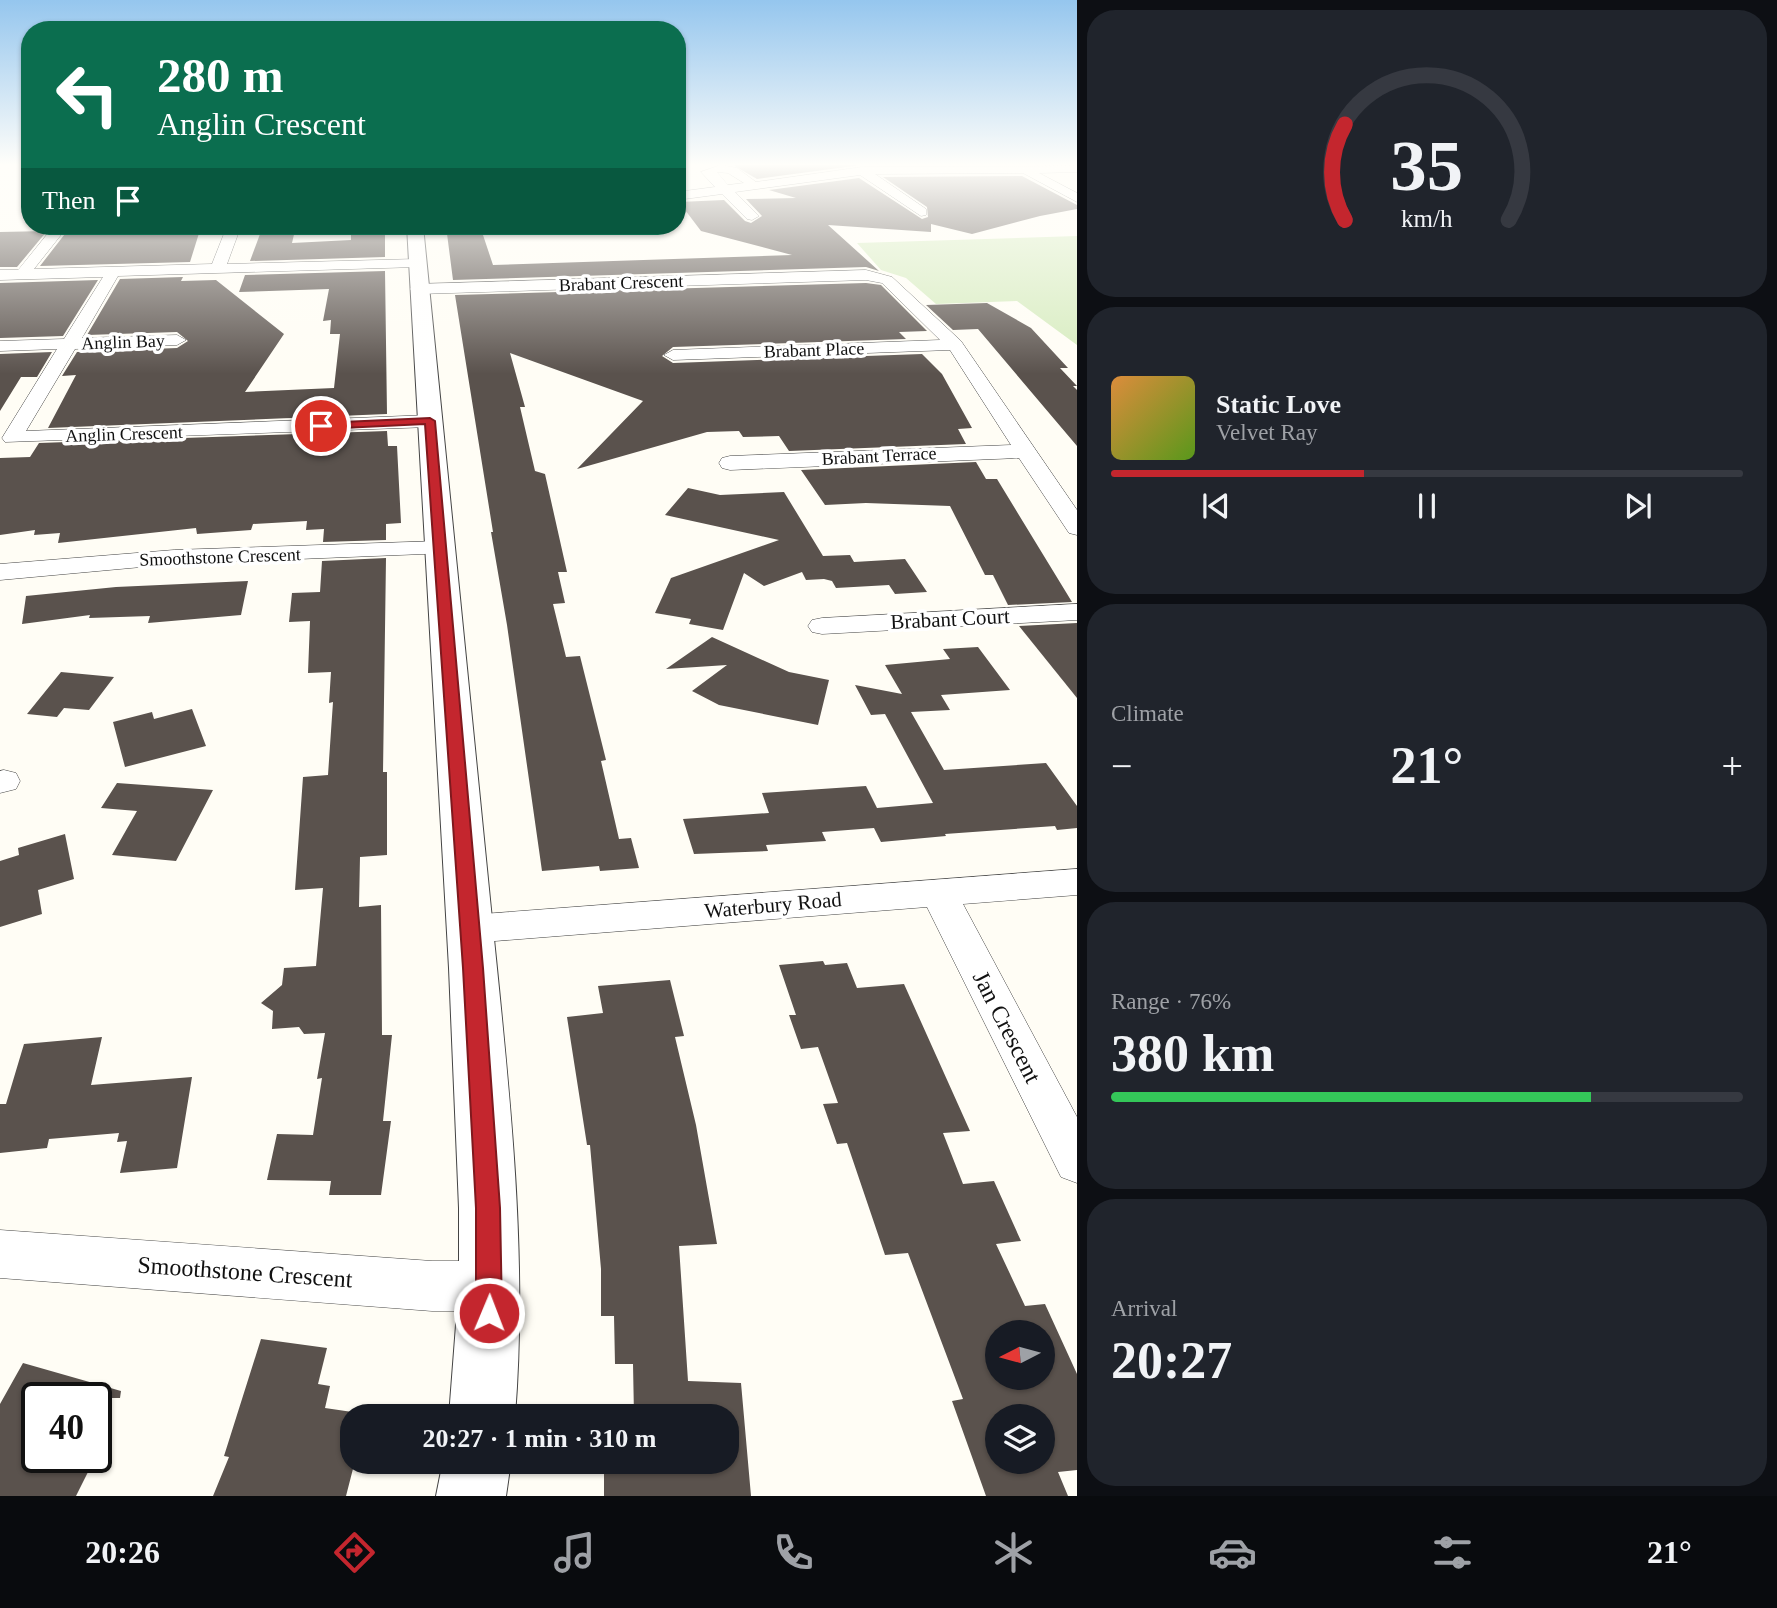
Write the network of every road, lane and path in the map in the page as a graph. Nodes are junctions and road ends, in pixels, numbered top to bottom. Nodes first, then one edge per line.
1 (54, 235) edge
2 (231, 235) edge
3 (416, 235) edge
4 (218, 268) junction
5 (113, 272) junction
6 (0, 275) edge
7 (22, 275) junction
8 (418, 276) junction
9 (177, 340) dead end
10 (69, 344) junction
11 (955, 345) junction
12 (0, 346) edge
13 (673, 355) dead end
14 (430, 421) junction
15 (6, 439) edge
16 (1027, 451) junction
17 (730, 463) dead end
18 (1077, 528) edge
19 (440, 548) junction
20 (0, 572) edge
21 (1077, 612) edge
22 (822, 625) dead end
23 (1077, 882) edge
24 (937, 892) junction
25 (470, 929) junction
26 (1077, 1161) edge
27 (0, 1254) edge
28 (490, 1286) junction
29 (483, 1404) edge
30 (475, 1474) edge
31 (471, 1496) edge

1 - 7 street
2 - 4 street
3 - 8 street
4 - 5 street, Brabant Crescent
4 - 8 street, Brabant Crescent
5 - 7 street, Brabant Crescent
5 - 10 street, Anglin Crescent
6 - 7 street, Brabant Crescent
8 - 11 street, Brabant Crescent
8 - 14 street
9 - 10 street, Anglin Bay
10 - 12 street, Anglin Bay
10 - 15 street, Anglin Crescent
11 - 13 street, Brabant Place
11 - 16 street, Brabant Crescent
14 - 15 street, Anglin Crescent
14 - 19 street
16 - 17 street, Brabant Terrace
16 - 18 street, Brabant Crescent
19 - 20 street, Smoothstone Crescent
19 - 25 street
21 - 22 street, Brabant Court
23 - 24 street, Waterbury Road
24 - 25 street, Waterbury Road
24 - 26 street, Jan Crescent
25 - 28 street
27 - 28 street, Smoothstone Crescent
28 - 29 street
30 - 31 street

